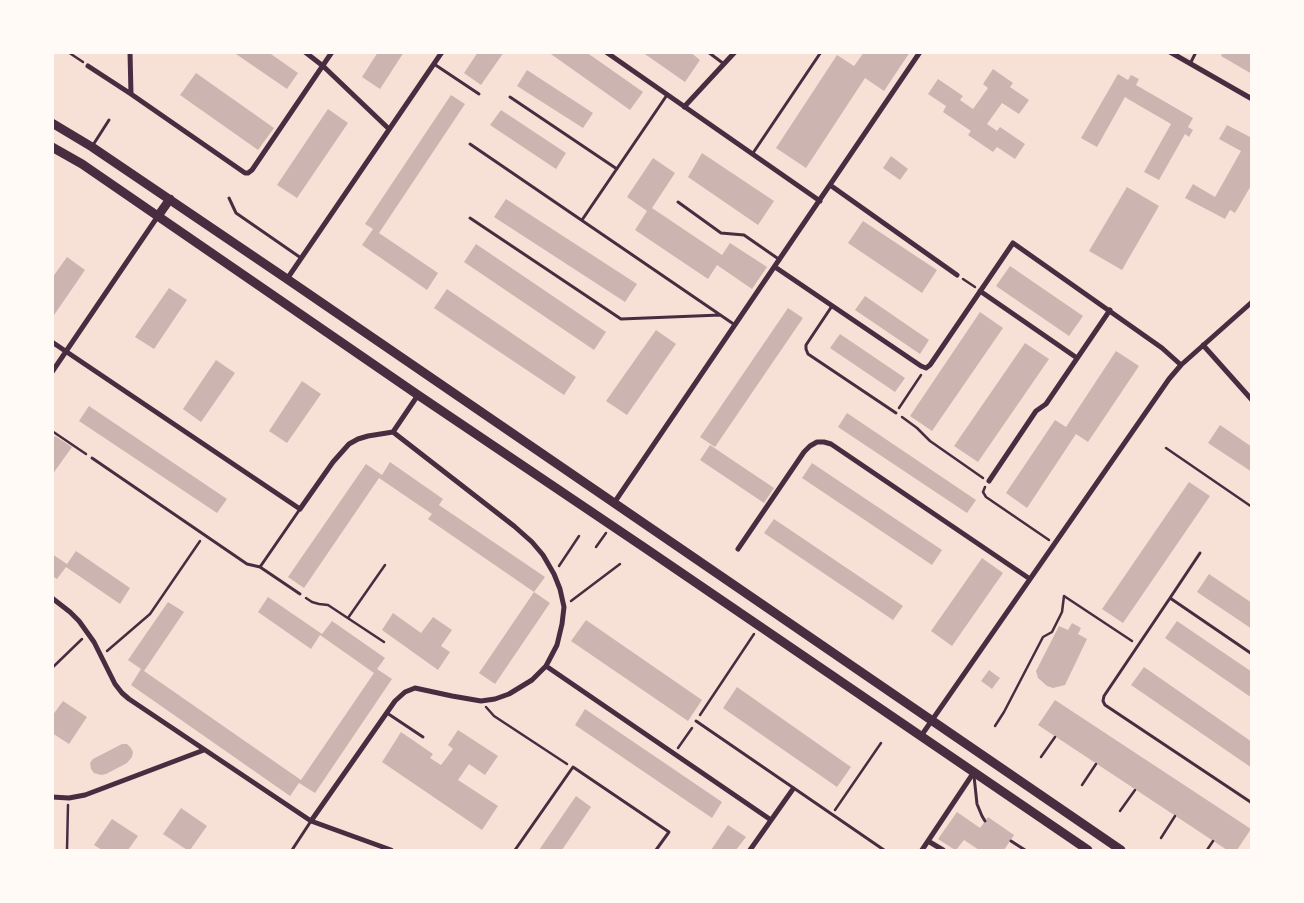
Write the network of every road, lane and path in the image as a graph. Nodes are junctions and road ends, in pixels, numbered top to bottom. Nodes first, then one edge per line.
1 (68, 52) edge
2 (130, 52) edge
3 (305, 52) edge
4 (332, 52) edge
5 (442, 52) edge
6 (606, 52) edge
7 (708, 52) edge
8 (735, 52) edge
9 (821, 52) edge
10 (920, 52) edge
11 (1170, 52) edge
12 (1196, 52) edge
13 (434, 64) junction
14 (725, 64) junction
15 (1190, 64) junction
16 (88, 66) joint
17 (323, 66) junction
18 (131, 94) junction
19 (479, 94) dead end
20 (667, 95) junction
21 (510, 97) dead end
22 (1252, 99) edge
23 (684, 107) junction
24 (109, 120) dead end
25 (52, 123) edge
26 (389, 129) junction
27 (470, 144) dead end
28 (52, 147) edge
29 (92, 147) junction
30 (752, 154) junction
31 (617, 169) junction
32 (830, 185) junction
33 (229, 198) dead end
34 (170, 199) junction
35 (820, 201) junction
36 (678, 202) dead end
37 (158, 216) junction
38 (470, 218) dead end
39 (582, 220) junction
40 (301, 258) junction
41 (780, 260) junction
42 (775, 267) junction
43 (957, 275) joint
44 (287, 278) junction
45 (980, 291) junction
46 (1252, 302) edge
47 (832, 306) junction
48 (1110, 310) junction
49 (721, 315) junction
50 (736, 325) junction
51 (52, 342) edge
52 (1203, 345) junction
53 (66, 351) junction
54 (1077, 358) junction
55 (1181, 365) junction
56 (926, 368) junction
57 (52, 372) edge
58 (418, 395) junction
59 (1252, 400) edge
60 (896, 413) junction
61 (52, 431) edge
62 (393, 432) junction
63 (1166, 448) dead end
64 (92, 458) joint
65 (989, 481) junction
66 (614, 504) junction
67 (1252, 507) edge
68 (300, 509) junction
69 (611, 525) junction
70 (204, 535) junction
71 (579, 536) dead end
72 (1055, 544) junction
73 (596, 548) dead end
74 (738, 549) dead end
75 (1200, 553) dead end
76 (385, 564) dead end
77 (620, 564) dead end
78 (260, 566) junction
79 (554, 574) junction
80 (1030, 580) junction
81 (300, 594) joint
82 (52, 598) edge
83 (1170, 598) junction
84 (564, 606) junction
85 (348, 618) junction
86 (759, 626) junction
87 (88, 633) junction
88 (384, 642) dead end
89 (1138, 646) junction
90 (1252, 654) edge
91 (101, 656) junction
92 (546, 666) junction
93 (52, 668) edge
94 (481, 701) junction
95 (387, 713) junction
96 (696, 721) junction
97 (932, 721) junction
98 (995, 726) dead end
99 (921, 736) junction
100 (423, 737) dead end
101 (1055, 737) dead end
102 (881, 743) dead end
103 (204, 750) junction
104 (675, 754) junction
105 (1041, 757) dead end
106 (1096, 764) dead end
107 (573, 767) junction
108 (974, 772) junction
109 (1082, 785) dead end
110 (793, 789) junction
111 (1135, 790) dead end
112 (52, 797) edge
113 (69, 798) junction
114 (1252, 802) edge
115 (1120, 811) dead end
116 (831, 815) junction
117 (1176, 816) dead end
118 (771, 820) junction
119 (311, 821) junction
120 (985, 821) dead end
121 (1161, 838) dead end
122 (928, 841) junction
123 (1011, 841) dead end
124 (1213, 841) dead end
125 (67, 850) edge
126 (292, 850) edge
127 (391, 850) edge
128 (515, 850) edge
129 (656, 850) edge
130 (750, 850) edge
131 (884, 850) edge
132 (922, 850) edge
133 (943, 850) edge
134 (1025, 850) edge
135 (1088, 850) edge
136 (1121, 850) edge
137 (1207, 850) edge

1 - 16 path
2 - 18 street
3 - 17 street
4 - 17 street
5 - 13 street
6 - 20 street
7 - 14 lane
8 - 14 street
9 - 30 lane
10 - 32 street
11 - 15 street
12 - 15 lane
13 - 19 lane
13 - 26 street
14 - 23 street
15 - 22 street
16 - 18 street
17 - 18 street
17 - 26 street
20 - 23 street
20 - 31 lane
21 - 31 lane
23 - 30 street
24 - 29 lane
25 - 29 main road
26 - 40 street
27 - 39 lane
28 - 37 main road
29 - 34 main road
30 - 35 street
31 - 39 lane
32 - 35 street
32 - 43 street
33 - 40 lane
34 - 37 main road
34 - 44 main road
35 - 41 street
36 - 41 lane
37 - 53 street
37 - 58 main road
38 - 49 lane
39 - 49 lane
40 - 44 street
41 - 42 street
42 - 47 street
42 - 50 street
43 - 45 path
44 - 66 main road
45 - 48 street
45 - 54 street
45 - 56 street
46 - 52 street
47 - 56 street
47 - 60 lane
48 - 54 street
48 - 55 street
49 - 50 lane
50 - 66 street
51 - 53 street
52 - 55 street
52 - 59 street
53 - 57 street
53 - 68 street
54 - 65 street
55 - 72 street
56 - 60 path
58 - 62 street
58 - 69 main road
60 - 65 path
61 - 64 path
62 - 68 street
62 - 79 street
63 - 67 path
64 - 70 lane
65 - 72 path
66 - 97 main road
68 - 78 lane
69 - 73 path
69 - 86 main road
70 - 78 lane
70 - 91 path
71 - 79 path
72 - 80 street
74 - 80 street
75 - 83 lane
76 - 85 path
77 - 84 path
78 - 81 lane
79 - 84 street
80 - 97 street
81 - 85 path
82 - 87 street
83 - 89 lane
83 - 90 lane
84 - 92 street
85 - 88 path
86 - 96 path
86 - 99 main road
87 - 91 street
87 - 93 path
89 - 98 path
89 - 114 lane
91 - 103 street
92 - 94 street
92 - 104 street
94 - 95 street
94 - 107 path
95 - 100 lane
95 - 119 street
96 - 104 path
96 - 110 lane
97 - 99 street
97 - 136 main road
99 - 108 main road
101 - 105 path
102 - 116 path
103 - 113 street
103 - 119 street
104 - 118 street
106 - 109 path
107 - 128 lane
107 - 129 lane
108 - 120 lane
108 - 122 street
108 - 135 main road
110 - 116 lane
110 - 118 street
111 - 115 path
112 - 113 street
113 - 125 path
116 - 131 lane
117 - 121 path
118 - 130 street
119 - 126 lane
119 - 127 street
122 - 132 street
122 - 133 street
123 - 134 lane
124 - 137 path

